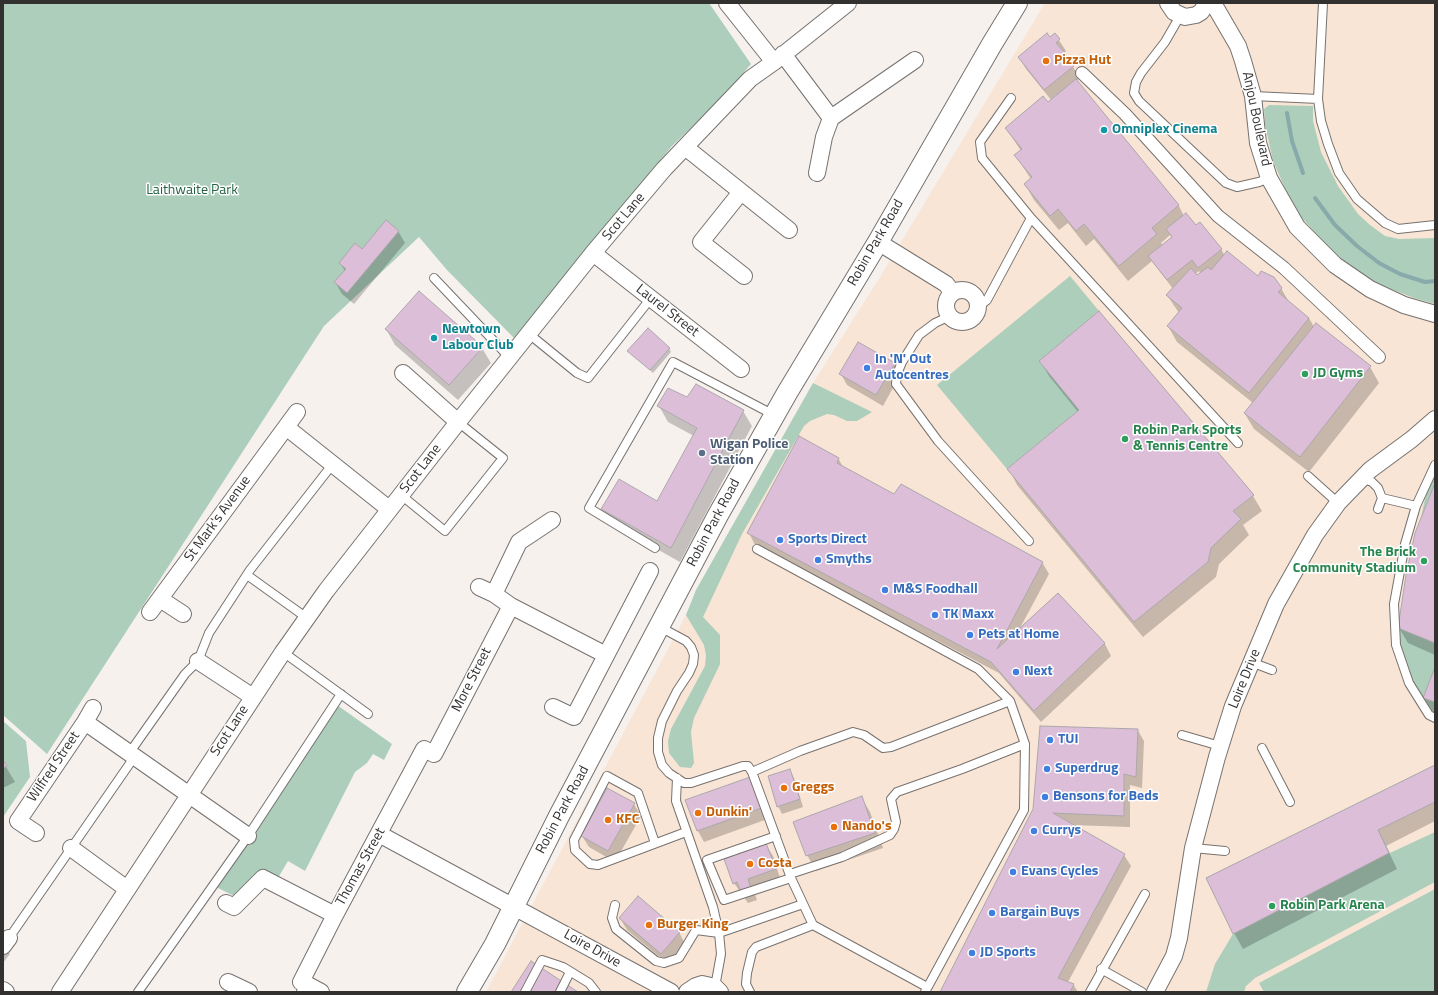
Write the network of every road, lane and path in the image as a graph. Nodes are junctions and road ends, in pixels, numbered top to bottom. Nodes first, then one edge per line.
1 (727, 3) edge
2 (848, 3) edge
3 (1017, 3) edge
4 (1168, 3) edge
5 (1207, 3) edge
6 (1212, 3) edge
7 (1323, 3) edge
8 (1196, 15) junction
9 (1180, 16) junction
10 (1229, 33) junction
11 (779, 58) junction
12 (915, 60) dead end
13 (1082, 73) dead end
14 (1253, 96) junction
15 (1011, 98) dead end
16 (1318, 99) junction
17 (831, 118) junction
18 (685, 146) junction
19 (817, 173) dead end
20 (1269, 178) junction
21 (741, 192) junction
22 (1031, 218) junction
23 (1435, 225) edge
24 (789, 230) dead end
25 (878, 242) junction
26 (593, 253) junction
27 (744, 276) dead end
28 (434, 278) dead end
29 (953, 293) junction
30 (650, 298) junction
31 (978, 307) junction
32 (1435, 314) edge
33 (950, 316) junction
34 (529, 334) junction
35 (1379, 356) dead end
36 (510, 358) junction
37 (741, 369) dead end
38 (403, 373) dead end
39 (297, 412) dead end
40 (774, 415) junction
41 (1435, 419) edge
42 (458, 422) junction
43 (286, 427) junction
44 (1238, 443) dead end
45 (332, 465) junction
46 (1435, 465) edge
47 (1308, 476) dead end
48 (1362, 478) junction
49 (400, 495) junction
50 (1382, 498) junction
51 (1338, 503) junction
52 (1416, 506) junction
53 (389, 509) junction
54 (1378, 509) dead end
55 (552, 520) dead end
56 (1029, 541) dead end
57 (655, 548) dead end
58 (757, 549) dead end
59 (650, 571) dead end
60 (247, 575) junction
61 (479, 587) dead end
62 (494, 594) junction
63 (511, 606) junction
64 (183, 614) dead end
65 (307, 618) junction
66 (660, 627) junction
67 (283, 652) junction
68 (606, 655) junction
69 (198, 661) junction
70 (1252, 662) junction
71 (1272, 670) dead end
72 (341, 694) junction
73 (253, 697) junction
74 (1010, 701) junction
75 (553, 707) dead end
76 (93, 708) dead end
77 (368, 714) dead end
78 (1435, 718) edge
79 (84, 722) junction
80 (1182, 735) dead end
81 (1025, 744) junction
82 (1220, 746) junction
83 (1262, 748) dead end
84 (132, 754) junction
85 (434, 754) joint
86 (752, 772) junction
87 (677, 778) junction
88 (189, 794) junction
89 (1290, 802) dead end
90 (686, 832) junction
91 (36, 833) dead end
92 (379, 834) junction
93 (248, 836) junction
94 (776, 836) junction
95 (655, 843) junction
96 (70, 848) junction
97 (1193, 848) junction
98 (1225, 851) dead end
99 (790, 876) junction
100 (128, 889) junction
101 (1145, 894) dead end
102 (226, 903) dead end
103 (803, 904) junction
104 (615, 905) dead end
105 (514, 907) junction
106 (335, 915) junction
107 (813, 925) junction
108 (719, 933) junction
109 (6, 942) edge
110 (1101, 969) junction
111 (570, 972) junction
112 (228, 982) dead end
113 (926, 989) edge
114 (3, 990) edge
115 (311, 990) edge
116 (717, 990) edge
117 (6, 992) edge
118 (60, 992) edge
119 (138, 992) edge
120 (249, 992) edge
121 (467, 992) edge
122 (525, 992) edge
123 (560, 992) edge
124 (596, 992) edge
125 (671, 992) edge
126 (687, 992) edge
127 (750, 992) edge
128 (1090, 992) edge
129 (1142, 992) edge
130 (1155, 992) edge

1 - 11 street
2 - 11 street, Scot Lane
3 - 25 street, Robin Park Road
4 - 9 street
5 - 8 street
6 - 10 street, Anjou Boulevard
7 - 16 lane
8 - 9 street, Anjou Boulevard
8 - 10 street, Anjou Boulevard
9 - 20 lane
10 - 14 street, Anjou Boulevard
11 - 17 street
11 - 18 street, Scot Lane
12 - 17 street
13 - 35 street
14 - 16 lane
14 - 20 street, Anjou Boulevard
15 - 22 lane
16 - 23 lane
17 - 19 street
18 - 21 street
18 - 26 street, Scot Lane
20 - 32 street, Anjou Boulevard
21 - 24 street
21 - 27 street
22 - 31 lane
22 - 44 lane
25 - 29 street
25 - 40 street, Robin Park Road
26 - 30 street, Laurel Street
26 - 34 street, Scot Lane
28 - 36 lane
29 - 31 street
29 - 33 street
30 - 34 lane
30 - 37 street, Laurel Street
31 - 33 street
33 - 56 lane
34 - 36 street, Scot Lane
36 - 42 street, Scot Lane
38 - 42 street
39 - 43 street, St Mark's Avenue
40 - 57 lane
40 - 66 street, Robin Park Road
41 - 48 street, Loire Drive
42 - 49 street, Scot Lane
42 - 49 lane
43 - 45 street
43 - 64 street, St Mark's Avenue
45 - 53 street
45 - 60 lane
46 - 52 lane
47 - 51 lane
48 - 50 lane
48 - 51 street, Loire Drive
49 - 53 street, Scot Lane
50 - 52 lane
50 - 54 lane
51 - 70 street, Loire Drive
52 - 78 lane
53 - 65 street, Scot Lane
55 - 62 street
58 - 74 lane
59 - 68 street
60 - 65 lane
60 - 69 lane
61 - 62 street
62 - 63 street
63 - 68 street
63 - 85 street, More Street
65 - 67 street, Scot Lane
66 - 87 lane
66 - 105 street, Robin Park Road
67 - 72 lane
67 - 73 street, Scot Lane
68 - 75 street
69 - 73 street
69 - 84 lane
70 - 71 lane
70 - 82 street, Loire Drive
72 - 77 lane
72 - 93 lane
73 - 88 street, Scot Lane
74 - 81 lane
74 - 86 lane
76 - 79 street
79 - 84 street, Wilfred Street
79 - 91 street, Wilfred Street
80 - 82 lane
81 - 99 lane
81 - 113 lane
82 - 97 street, Loire Drive
83 - 89 lane
84 - 88 street, Wilfred Street
84 - 96 lane
85 - 92 street, Thomas Street
86 - 87 lane
86 - 94 lane
87 - 90 lane
88 - 93 street, Wilfred Street
88 - 100 street, Scot Lane
90 - 95 lane
90 - 108 lane
92 - 105 street, Loire Drive
92 - 106 street, Thomas Street
93 - 119 lane
94 - 99 lane
94 - 99 lane
95 - 95 lane
96 - 100 street
96 - 109 lane
97 - 98 lane
97 - 130 street, Loire Drive
99 - 103 lane
100 - 118 street, Scot Lane
101 - 110 lane
102 - 106 street
103 - 107 lane
103 - 108 lane
104 - 108 lane
105 - 121 street, Robin Park Road
105 - 125 street, Loire Drive
106 - 115 street, Thomas Street
107 - 113 lane
107 - 127 lane
108 - 116 lane
110 - 128 lane
110 - 129 lane
111 - 122 lane
111 - 123 lane
111 - 124 lane
112 - 120 street
114 - 117 street
116 - 126 street

